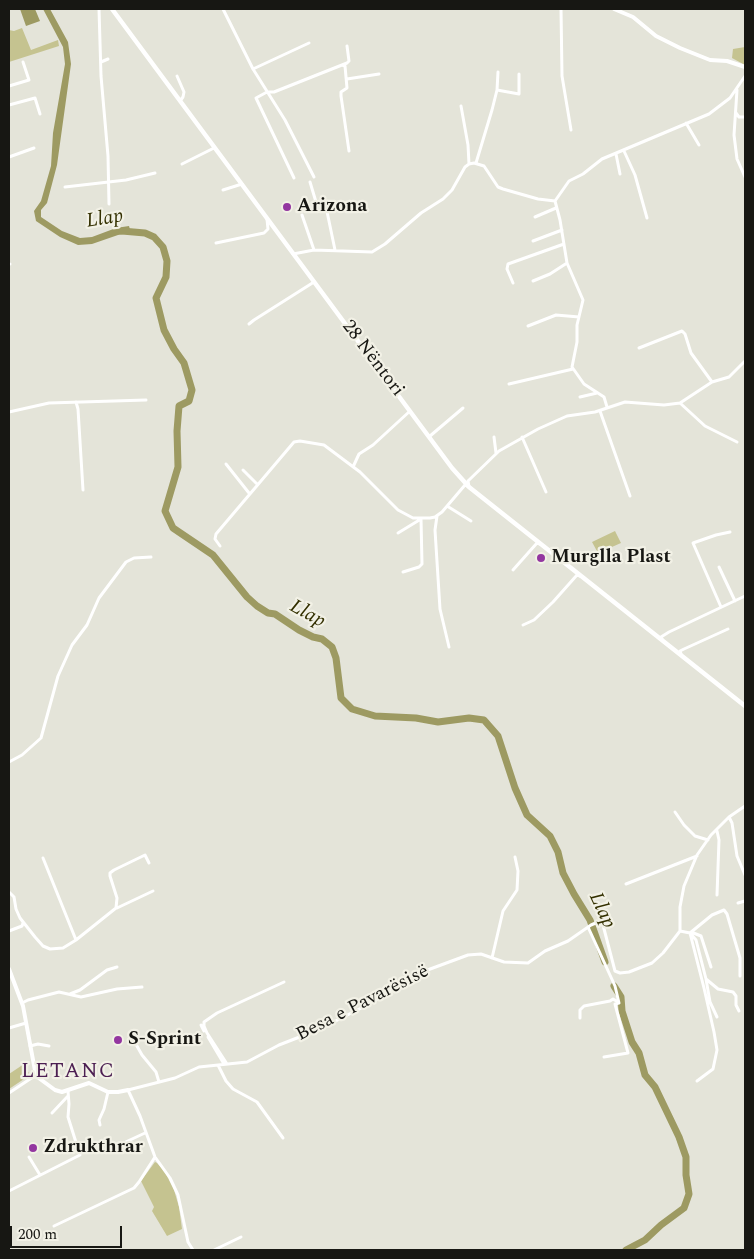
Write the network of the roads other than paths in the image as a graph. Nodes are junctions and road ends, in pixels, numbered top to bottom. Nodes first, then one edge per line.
1 (99, 9) edge
2 (112, 9) edge
3 (223, 9) edge
4 (561, 9) edge
5 (614, 9) edge
6 (309, 43) dead end
7 (347, 46) dead end
8 (108, 59) dead end
9 (22, 62) dead end
10 (101, 62) junction
11 (342, 65) junction
12 (745, 67) edge
13 (253, 68) junction
14 (498, 72) dead end
15 (379, 74) dead end
16 (519, 74) dead end
17 (177, 76) dead end
18 (745, 76) edge
19 (347, 79) junction
20 (9, 86) edge
21 (738, 87) junction
22 (497, 90) junction
23 (267, 92) junction
24 (180, 101) junction
25 (9, 105) edge
26 (461, 106) dead end
27 (735, 112) junction
28 (40, 114) dead end
29 (745, 117) edge
30 (686, 124) junction
31 (571, 130) dead end
32 (699, 145) dead end
33 (34, 148) dead end
34 (214, 148) junction
35 (349, 151) dead end
36 (624, 151) junction
37 (616, 154) junction
38 (9, 157) edge
39 (476, 163) junction
40 (182, 164) dead end
41 (469, 164) junction
42 (155, 173) dead end
43 (620, 174) dead end
44 (314, 177) dead end
45 (745, 177) edge
46 (294, 178) dead end
47 (108, 182) junction
48 (310, 182) dead end
49 (242, 184) junction
50 (65, 187) dead end
51 (223, 190) dead end
52 (555, 201) junction
53 (108, 204) dead end
54 (556, 208) junction
55 (302, 216) dead end
56 (535, 217) dead end
57 (647, 218) dead end
58 (267, 219) junction
59 (562, 230) junction
60 (533, 241) dead end
61 (216, 243) dead end
62 (564, 244) junction
63 (314, 250) junction
64 (335, 250) junction
65 (293, 254) junction
66 (567, 261) junction
67 (533, 281) dead end
68 (314, 282) junction
69 (513, 283) dead end
70 (579, 317) junction
71 (250, 324) dead end
72 (528, 326) dead end
73 (639, 348) dead end
74 (745, 361) edge
75 (573, 369) junction
76 (712, 382) junction
77 (508, 384) dead end
78 (598, 392) junction
79 (580, 396) dead end
80 (146, 400) dead end
81 (76, 402) junction
82 (680, 403) junction
83 (607, 407) junction
84 (463, 408) dead end
85 (411, 410) junction
86 (600, 411) junction
87 (9, 412) edge
88 (430, 436) junction
89 (494, 437) dead end
90 (522, 437) junction
91 (737, 442) dead end
92 (496, 453) junction
93 (226, 464) dead end
94 (353, 467) junction
95 (244, 470) dead end
96 (258, 484) junction
97 (469, 487) junction
98 (83, 490) dead end
99 (546, 492) dead end
100 (249, 493) junction
101 (630, 496) dead end
102 (447, 506) junction
103 (437, 516) junction
104 (421, 519) junction
105 (471, 521) dead end
106 (730, 532) dead end
107 (398, 533) dead end
108 (543, 545) junction
109 (220, 546) dead end
110 (151, 557) dead end
111 (719, 566) dead end
112 (513, 570) dead end
113 (403, 572) dead end
114 (582, 577) junction
115 (745, 596) edge
116 (734, 601) junction
117 (721, 608) junction
118 (523, 625) dead end
119 (728, 629) dead end
120 (664, 642) junction
121 (449, 647) dead end
122 (682, 656) junction
123 (745, 706) edge
124 (9, 762) edge
125 (745, 806) edge
126 (675, 812) dead end
127 (729, 818) junction
128 (716, 831) junction
129 (708, 840) junction
130 (697, 855) junction
131 (515, 857) dead end
132 (43, 858) dead end
133 (149, 863) dead end
134 (745, 875) edge
135 (626, 884) dead end
136 (153, 891) dead end
137 (9, 892) edge
138 (717, 895) dead end
139 (745, 901) edge
140 (738, 903) dead end
141 (116, 908) junction
142 (24, 923) junction
143 (590, 926) junction
144 (680, 931) junction
145 (9, 932) edge
146 (690, 932) junction
147 (76, 940) junction
148 (492, 958) junction
149 (117, 967) dead end
150 (711, 967) dead end
151 (9, 971) edge
152 (740, 976) dead end
153 (706, 979) junction
154 (284, 982) dead end
155 (142, 986) dead end
156 (70, 994) junction
157 (22, 1003) junction
158 (619, 1003) junction
159 (739, 1011) dead end
160 (716, 1017) dead end
161 (580, 1018) dead end
162 (26, 1023) junction
163 (201, 1025) dead end
164 (9, 1028) edge
165 (133, 1039) dead end
166 (30, 1046) junction
167 (48, 1046) dead end
168 (604, 1057) dead end
169 (226, 1064) junction
170 (218, 1065) junction
171 (36, 1075) junction
172 (697, 1081) dead end
173 (160, 1082) junction
174 (128, 1090) junction
175 (68, 1091) junction
176 (108, 1092) junction
177 (9, 1093) edge
178 (68, 1096) junction
179 (52, 1113) dead end
180 (100, 1125) dead end
181 (145, 1133) junction
182 (283, 1138) dead end
183 (116, 1146) dead end
184 (155, 1157) junction
185 (29, 1158) dead end
186 (40, 1175) junction
187 (9, 1191) edge
188 (54, 1226) dead end
189 (241, 1236) dead end
190 (192, 1250) edge
191 (214, 1250) edge

1 - 10 street
2 - 24 main road, 28 Nëntori
3 - 13 street
4 - 31 street
5 - 12 street
6 - 13 street
7 - 11 street
8 - 10 street
9 - 20 street
10 - 47 street
11 - 19 street
11 - 23 street
13 - 23 street
14 - 22 street
15 - 19 street
16 - 22 street
17 - 24 street
18 - 21 street
19 - 35 street
21 - 27 street
21 - 30 street
22 - 39 street
23 - 44 street
23 - 46 street
24 - 34 main road, 28 Nëntori
25 - 28 street
26 - 41 street
27 - 29 street
27 - 45 street
30 - 32 street
30 - 36 street
33 - 38 street
34 - 40 street
34 - 49 main road, 28 Nëntori
36 - 37 street
36 - 57 street
37 - 43 street
37 - 52 street
39 - 41 street
39 - 52 street
41 - 64 street
42 - 47 street
47 - 50 street
47 - 53 street
48 - 64 street
49 - 51 street
49 - 58 main road, 28 Nëntori
52 - 54 street
54 - 56 street
54 - 59 street
55 - 63 street
58 - 61 street
58 - 65 main road, 28 Nëntori
59 - 60 street
59 - 62 street
62 - 66 street
62 - 69 street
63 - 64 street
63 - 65 street
65 - 68 main road, 28 Nëntori
66 - 67 street
66 - 70 street
68 - 71 street
68 - 85 main road, 28 Nëntori
70 - 72 street
70 - 75 street
73 - 76 street
74 - 76 street
75 - 77 street
75 - 78 street
76 - 82 street
78 - 79 street
78 - 83 street
80 - 81 street
81 - 87 street
81 - 98 street
82 - 83 street
82 - 91 street
83 - 86 street
84 - 88 street
85 - 88 main road, 28 Nëntori
85 - 94 street
86 - 90 street
86 - 101 street
88 - 97 main road, 28 Nëntori
89 - 92 street
90 - 92 street
90 - 99 street
92 - 97 street
93 - 100 street
94 - 96 street
94 - 104 street
95 - 96 street
96 - 100 street
97 - 102 street
97 - 108 main road, 28 Nëntori
100 - 109 street
102 - 103 street
102 - 105 street
103 - 104 street
103 - 121 street
104 - 107 street
104 - 113 street
106 - 117 street
108 - 112 street
108 - 114 main road, 28 Nëntori
110 - 124 street
111 - 116 street
114 - 118 street
114 - 120 main road, 28 Nëntori
115 - 116 street
116 - 117 street
117 - 120 street
119 - 122 street
120 - 122 main road, 28 Nëntori
122 - 123 main road, 28 Nëntori
125 - 127 street
126 - 129 street
127 - 128 street
127 - 134 street
128 - 129 street
128 - 138 street
129 - 130 street
130 - 135 street
130 - 144 street
131 - 148 street
132 - 147 street
133 - 141 street
136 - 141 street
137 - 142 street
139 - 140 street
141 - 147 street
142 - 145 street
142 - 147 street
143 - 144 street, Besa e Pavarësisë
143 - 148 street, Besa e Pavarësisë
143 - 158 street
144 - 146 street
146 - 150 street
146 - 152 street
146 - 153 street
146 - 172 street
148 - 169 street, Besa e Pavarësisë
149 - 156 street
151 - 157 street
153 - 159 street
153 - 160 street
154 - 169 street
155 - 156 street
156 - 157 street
157 - 162 street
158 - 161 street
158 - 168 street
162 - 164 street
162 - 166 street
163 - 169 street
165 - 173 street
166 - 167 street
166 - 171 street
169 - 170 street, Besa e Pavarësisë
170 - 173 street, Besa e Pavarësisë
170 - 182 street
171 - 175 street
171 - 177 street
173 - 174 street, Besa e Pavarësisë
174 - 176 street
174 - 181 street
175 - 176 street
175 - 178 street
176 - 180 street
178 - 179 street
178 - 186 street
181 - 183 street
181 - 184 street
184 - 188 street
184 - 190 street
185 - 186 street
186 - 187 street
189 - 191 street

